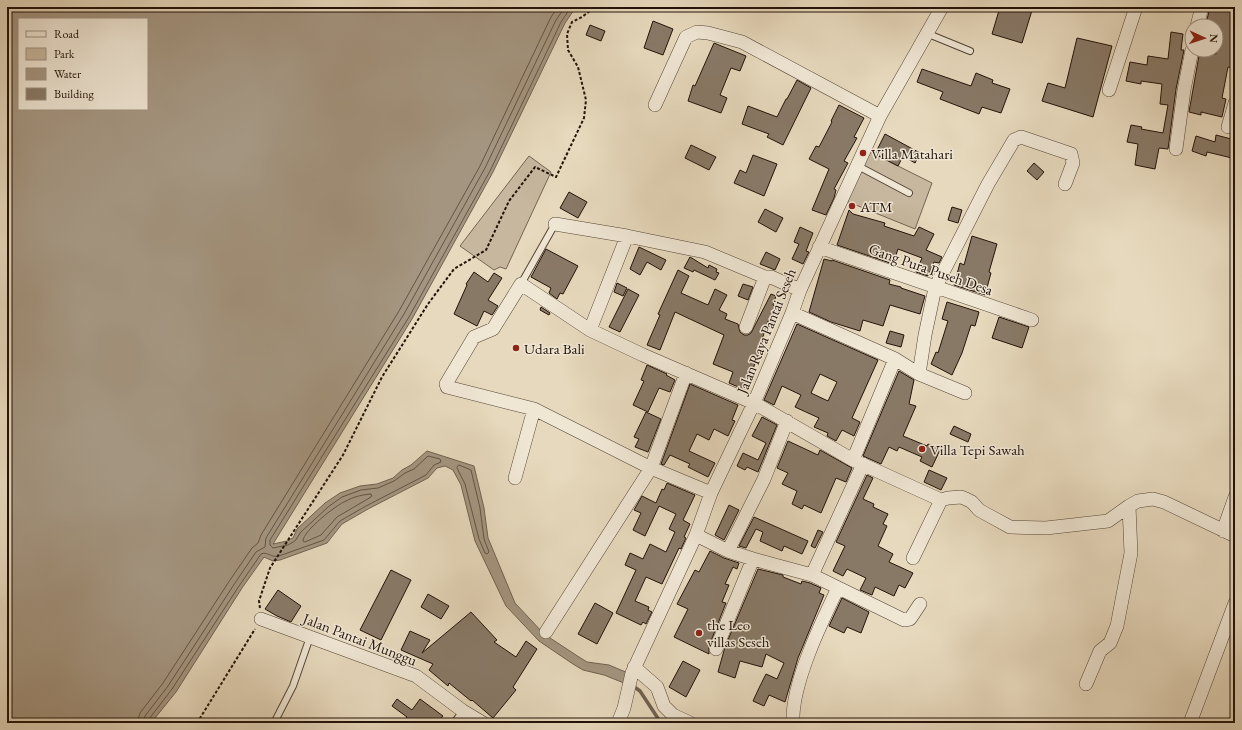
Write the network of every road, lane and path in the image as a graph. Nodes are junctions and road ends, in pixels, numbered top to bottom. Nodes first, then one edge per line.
1 (595, 7) edge
2 (942, 7) edge
3 (1136, 7) edge
4 (1202, 7) edge
5 (1199, 18) edge
6 (926, 33) junction
7 (970, 51) dead end
8 (1190, 58) edge
9 (1109, 90) dead end
10 (1235, 103) edge
11 (656, 105) dead end
12 (880, 116) junction
13 (1228, 127) dead end
14 (1176, 149) dead end
15 (858, 166) junction
16 (1065, 184) dead end
17 (909, 193) dead end
18 (555, 224) joint
19 (627, 236) junction
20 (819, 247) junction
21 (765, 277) junction
22 (521, 284) junction
23 (935, 288) junction
24 (799, 293) junction
25 (792, 313) junction
26 (1032, 320) dead end
27 (746, 327) dead end
28 (590, 330) junction
29 (895, 360) junction
30 (686, 374) junction
31 (919, 374) junction
32 (965, 393) dead end
33 (754, 403) junction
34 (534, 409) junction
35 (787, 421) junction
36 (858, 462) junction
37 (651, 468) junction
38 (515, 478) dead end
39 (711, 492) junction
40 (1235, 497) edge
41 (941, 500) junction
42 (1129, 506) junction
43 (1223, 531) junction
44 (696, 535) junction
45 (1235, 536) edge
46 (728, 551) junction
47 (913, 558) dead end
48 (753, 559) junction
49 (812, 575) junction
50 (838, 588) junction
51 (1235, 603) edge
52 (920, 604) dead end
53 (261, 619) junction
54 (546, 632) dead end
55 (310, 637) junction
56 (716, 649) dead end
57 (633, 670) junction
58 (1086, 684) dead end
59 (463, 711) junction
60 (197, 723) edge
61 (274, 723) edge
62 (454, 723) edge
63 (483, 723) edge
64 (618, 723) edge
65 (690, 723) edge
66 (793, 723) edge
67 (1190, 723) edge

1 - 53 path
2 - 6 street, Jalan Raya Pantai Seseh
3 - 9 street
4 - 5 street
6 - 7 lane
6 - 12 street, Jalan Raya Pantai Seseh
8 - 14 street
10 - 13 street
11 - 12 street
12 - 15 street, Jalan Raya Pantai Seseh
15 - 17 lane
15 - 20 street, Jalan Raya Pantai Seseh
16 - 23 street
18 - 19 street
18 - 22 lane
19 - 21 street
19 - 28 street
20 - 23 street, Gang Pura Puseh Desa
20 - 24 street, Jalan Raya Pantai Seseh
21 - 24 street
21 - 27 street
22 - 28 street
22 - 34 street
23 - 26 street, Gang Pura Puseh Desa
23 - 31 street
24 - 25 street, Jalan Raya Pantai Seseh
25 - 29 street
25 - 33 street, Jalan Raya Pantai Seseh
28 - 30 street
29 - 31 street
29 - 36 street
30 - 33 street
30 - 37 street
31 - 32 street
33 - 35 street
33 - 39 street, Jalan Raya Pantai Seseh
34 - 37 street
34 - 38 street
35 - 36 street
35 - 46 street
36 - 41 street
36 - 49 street
37 - 39 street
37 - 54 street
39 - 44 street, Jalan Raya Pantai Seseh
40 - 43 street
41 - 42 street
41 - 47 street
42 - 43 street
42 - 58 street
43 - 45 street
44 - 46 street
44 - 57 street, Jalan Raya Pantai Seseh
46 - 48 street
48 - 49 street
48 - 56 street
49 - 50 street
50 - 52 street
50 - 66 street
51 - 67 street
53 - 55 street, Jalan Pantai Munggu
53 - 60 path
55 - 59 street, Jalan Pantai Munggu
55 - 61 lane
57 - 64 street, Jalan Raya Pantai Seseh
57 - 65 street
59 - 62 lane
59 - 63 street, Jalan Pantai Munggu

